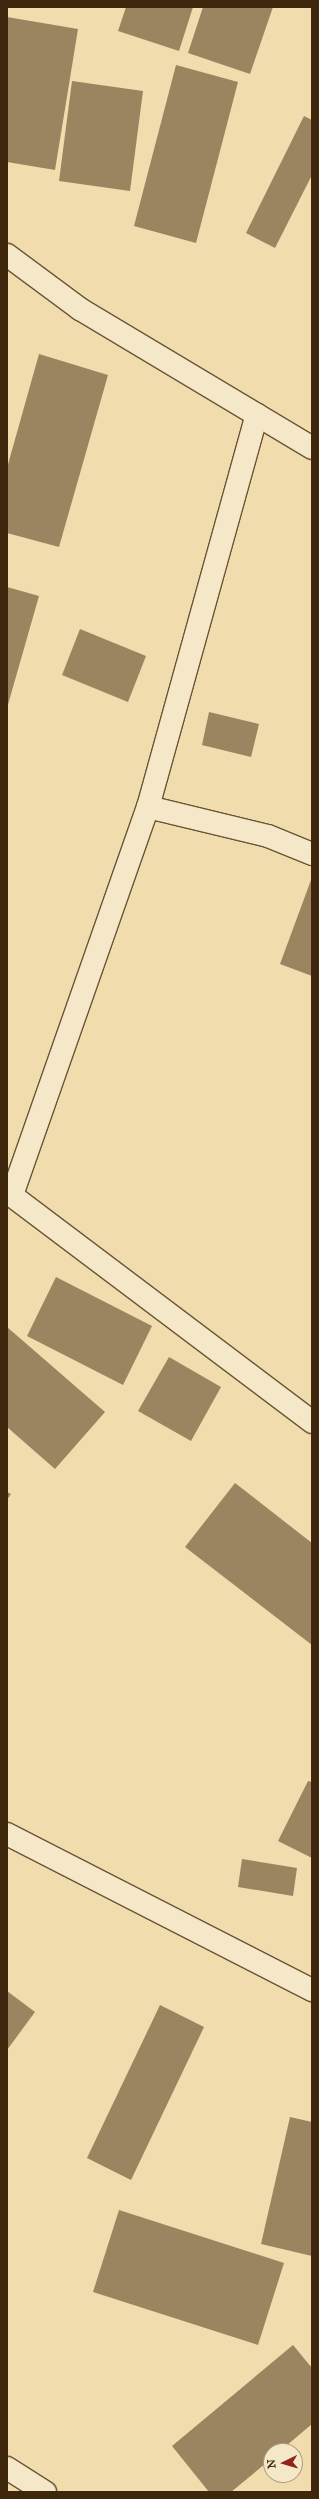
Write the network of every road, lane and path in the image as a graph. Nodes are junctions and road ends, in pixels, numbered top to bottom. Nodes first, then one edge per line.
1 (7, 255) edge
2 (257, 415) junction
3 (312, 448) edge
4 (148, 807) junction
5 (312, 854) edge
6 (9, 1194) edge
7 (312, 1422) edge
8 (7, 1834) edge
9 (312, 1990) edge
10 (7, 2468) edge
11 (45, 2492) edge

1 - 2 street
2 - 3 street
2 - 4 street
4 - 5 street
4 - 6 street
6 - 7 street
8 - 9 street
10 - 11 street

